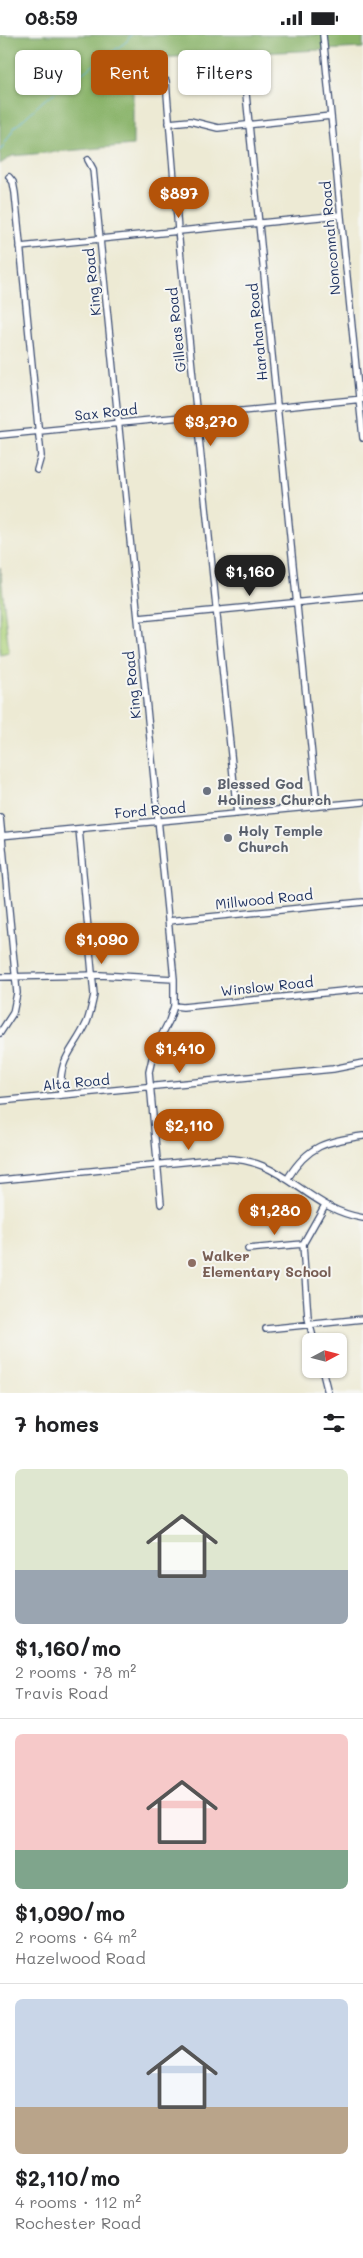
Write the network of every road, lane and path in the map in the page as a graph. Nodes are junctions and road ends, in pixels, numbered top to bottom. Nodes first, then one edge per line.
1 (324, 35) edge
2 (167, 95) edge
3 (246, 95) edge
4 (331, 116) junction
5 (170, 123) junction
6 (249, 125) junction
7 (88, 160) dead end
8 (9, 177) dead end
9 (340, 215) junction
10 (258, 223) junction
11 (178, 230) junction
12 (100, 239) junction
13 (20, 247) junction
14 (361, 399) edge
15 (277, 407) junction
16 (198, 415) junction
17 (118, 423) junction
18 (38, 432) junction
19 (0, 435) edge
20 (363, 438) edge
21 (37, 470) dead end
22 (363, 596) edge
23 (296, 602) junction
24 (217, 611) junction
25 (138, 618) junction
26 (363, 802) edge
27 (316, 806) junction
28 (237, 814) junction
29 (0, 817) edge
30 (158, 821) junction
31 (78, 829) junction
32 (1, 836) edge
33 (363, 902) edge
34 (168, 921) junction
35 (93, 975) junction
36 (0, 977) edge
37 (16, 978) junction
38 (174, 979) junction
39 (363, 989) edge
40 (174, 1006) junction
41 (0, 1033) edge
42 (363, 1063) edge
43 (150, 1087) junction
44 (61, 1095) junction
45 (0, 1101) edge
46 (363, 1136) edge
47 (158, 1165) junction
48 (288, 1178) junction
49 (0, 1181) edge
50 (161, 1204) dead end
51 (325, 1205) junction
52 (363, 1218) edge
53 (303, 1244) junction
54 (248, 1249) dead end
55 (363, 1319) edge
56 (309, 1325) junction
57 (266, 1329) dead end
58 (312, 1333) edge
59 (324, 1378) edge
60 (328, 1393) edge

1 - 4 street, Nonconnah Road
2 - 5 street, Gilleas Road
3 - 6 street, Harahan Road
4 - 6 street
4 - 9 street, Nonconnah Road
5 - 6 street
5 - 11 street, Gilleas Road
6 - 10 street, Harahan Road
7 - 12 street, King Road
8 - 13 street
9 - 10 street
9 - 14 street, Nonconnah Road
10 - 11 street
10 - 15 street, Harahan Road
11 - 12 street
11 - 16 street, Gilleas Road
12 - 13 street
12 - 17 street, King Road
13 - 18 street
14 - 15 street, Sax Road
14 - 20 street, Nonconnah Road
15 - 16 street, Sax Road
15 - 23 street, Harahan Road
16 - 17 street, Sax Road
16 - 24 street, Gilleas Road
17 - 18 street, Sax Road
17 - 25 street, King Road
18 - 19 street, Sax Road
18 - 21 street
22 - 23 street
23 - 24 street
23 - 27 street, Harahan Road
24 - 25 street
24 - 28 street, Gilleas Road
25 - 30 street, King Road
26 - 27 street, Ford Road
27 - 28 street, Ford Road
28 - 30 street, Ford Road
29 - 32 street
30 - 31 street, Ford Road
30 - 34 street, King Road
31 - 32 street, Ford Road
31 - 35 street
32 - 37 street
33 - 34 street, Millwood Road
34 - 38 street, King Road
35 - 37 street
35 - 38 street
35 - 44 street
36 - 37 street
37 - 41 street
38 - 40 street, King Road
39 - 40 street, Winslow Road
40 - 43 street, King Road
42 - 43 street, Alta Road
43 - 44 street, Alta Road
43 - 47 street, King Road
44 - 45 street, Alta Road
46 - 48 street
47 - 48 street
47 - 49 street
47 - 50 street, King Road
48 - 51 street
51 - 52 street
51 - 53 street
53 - 54 street
53 - 56 street
55 - 56 street
56 - 57 street
56 - 58 street
59 - 60 street

